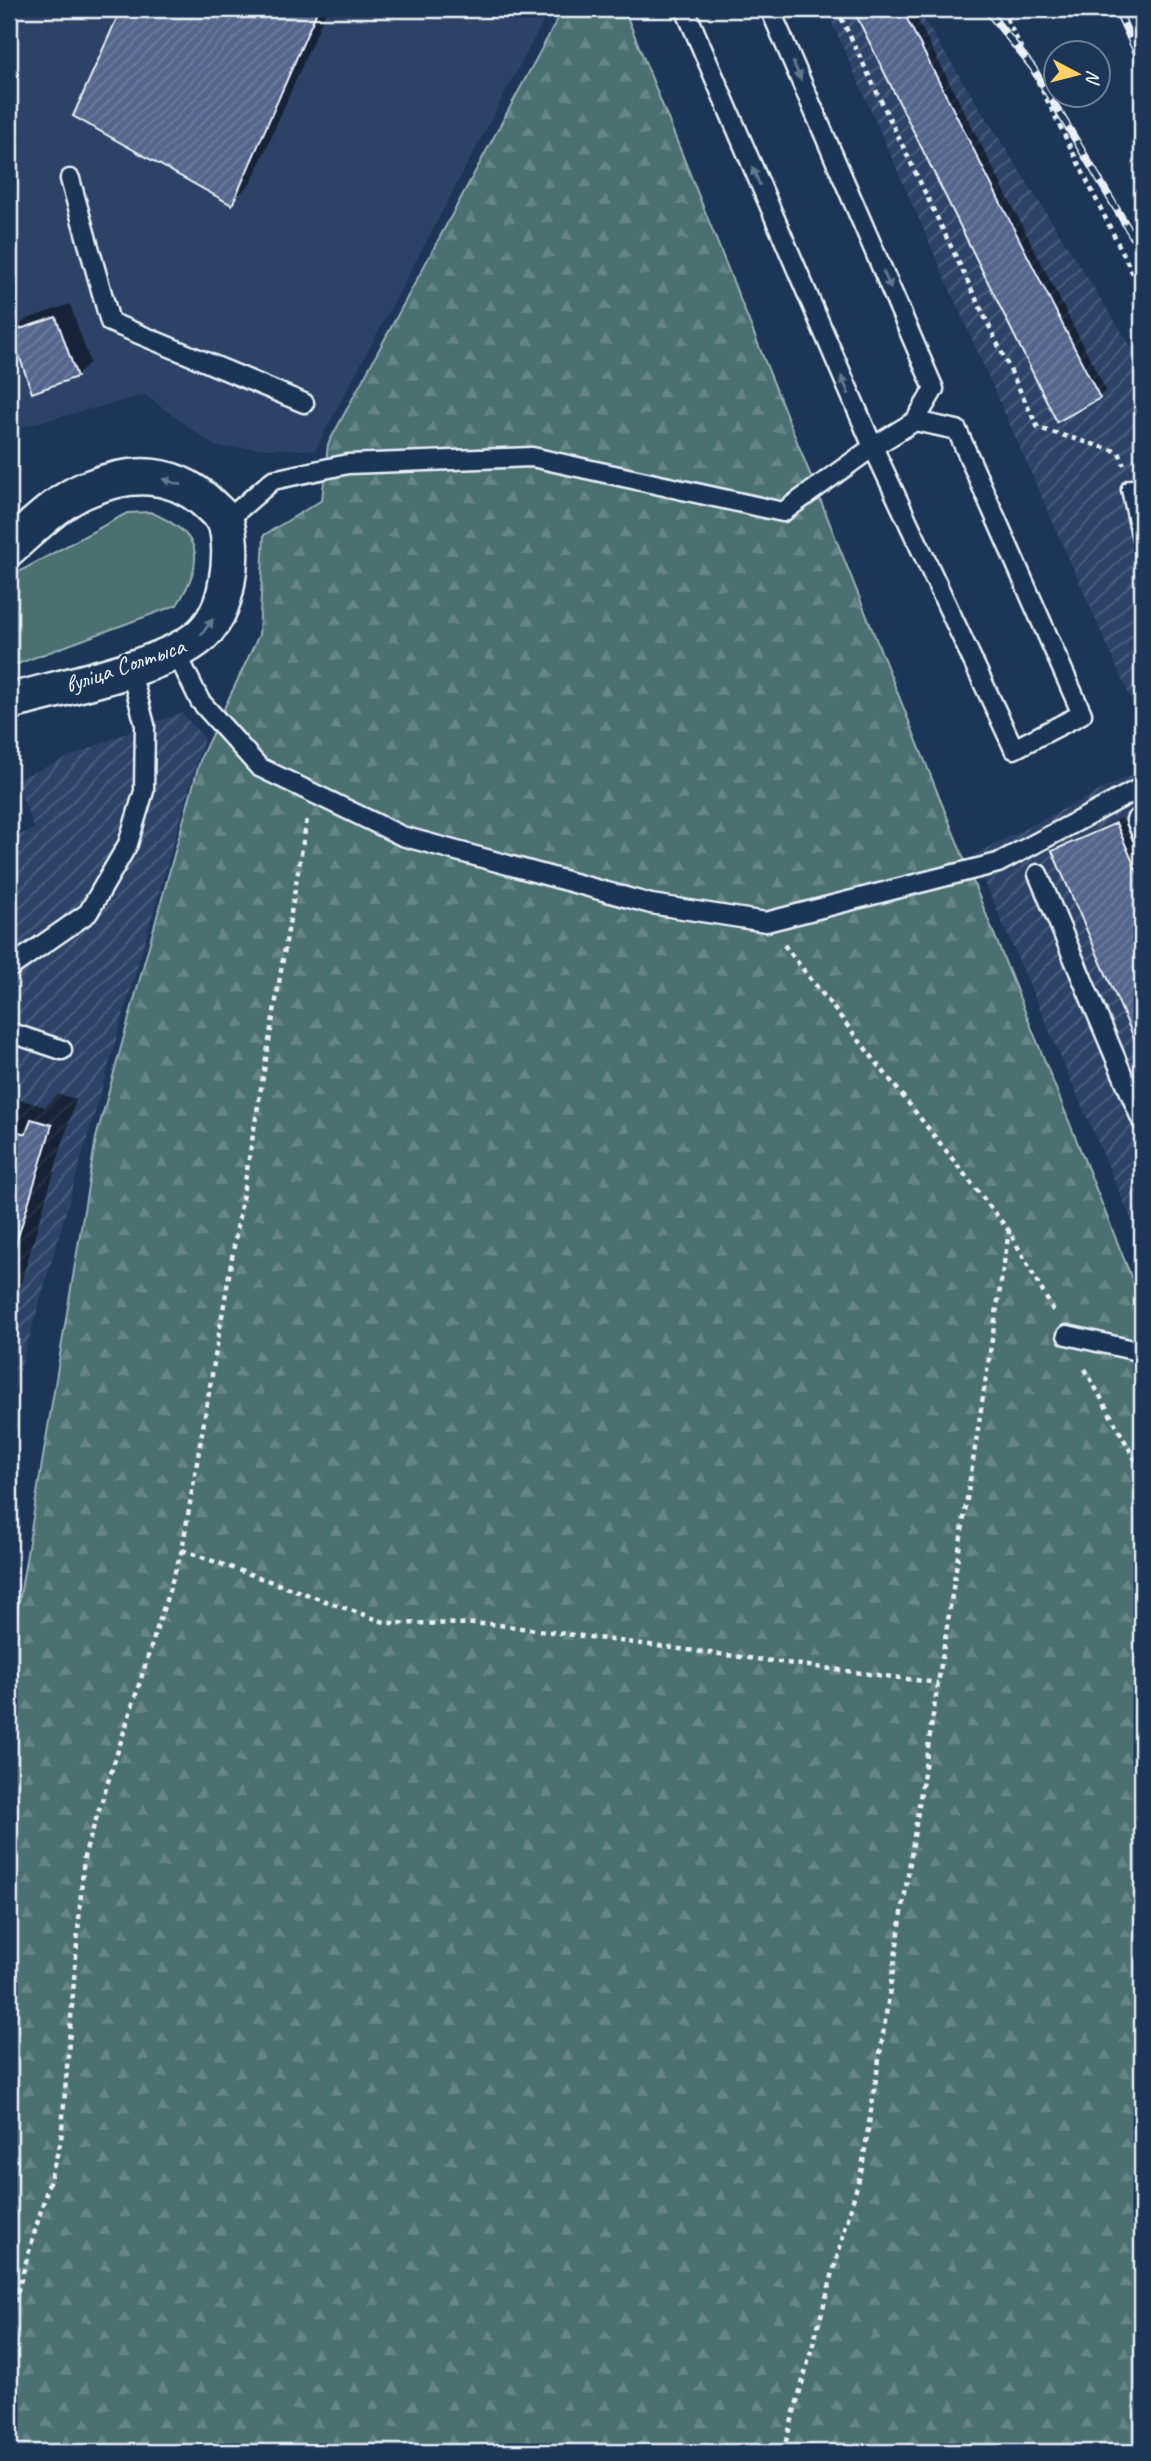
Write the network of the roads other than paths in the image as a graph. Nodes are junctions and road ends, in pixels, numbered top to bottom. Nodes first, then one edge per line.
1 (685, 9) edge
2 (770, 9) edge
3 (71, 180) dead end
4 (304, 403) dead end
5 (915, 421) junction
6 (873, 447) junction
7 (1131, 489) road end
8 (226, 521) junction
9 (1142, 539) edge
10 (9, 548) edge
11 (176, 652) junction
12 (130, 668) junction
13 (9, 702) edge
14 (1142, 787) edge
15 (1038, 874) dead end
16 (9, 968) edge
17 (9, 1032) edge
18 (62, 1050) dead end
19 (1142, 1121) edge
20 (1066, 1335) road end
21 (1142, 1352) edge

6 -> 1 lane
2 -> 5 lane
3 - 4 lane
5 - 6 lane
5 - 6 lane
6 - 8 lane
7 - 9 lane
8 -> 10 street
11 -> 8 street, вуліца Солтыса
11 - 12 street, вуліца Солтыса
11 - 14 lane
12 - 13 street, вуліца Солтыса
12 - 16 lane
15 - 19 lane
17 - 18 lane
20 - 21 lane

